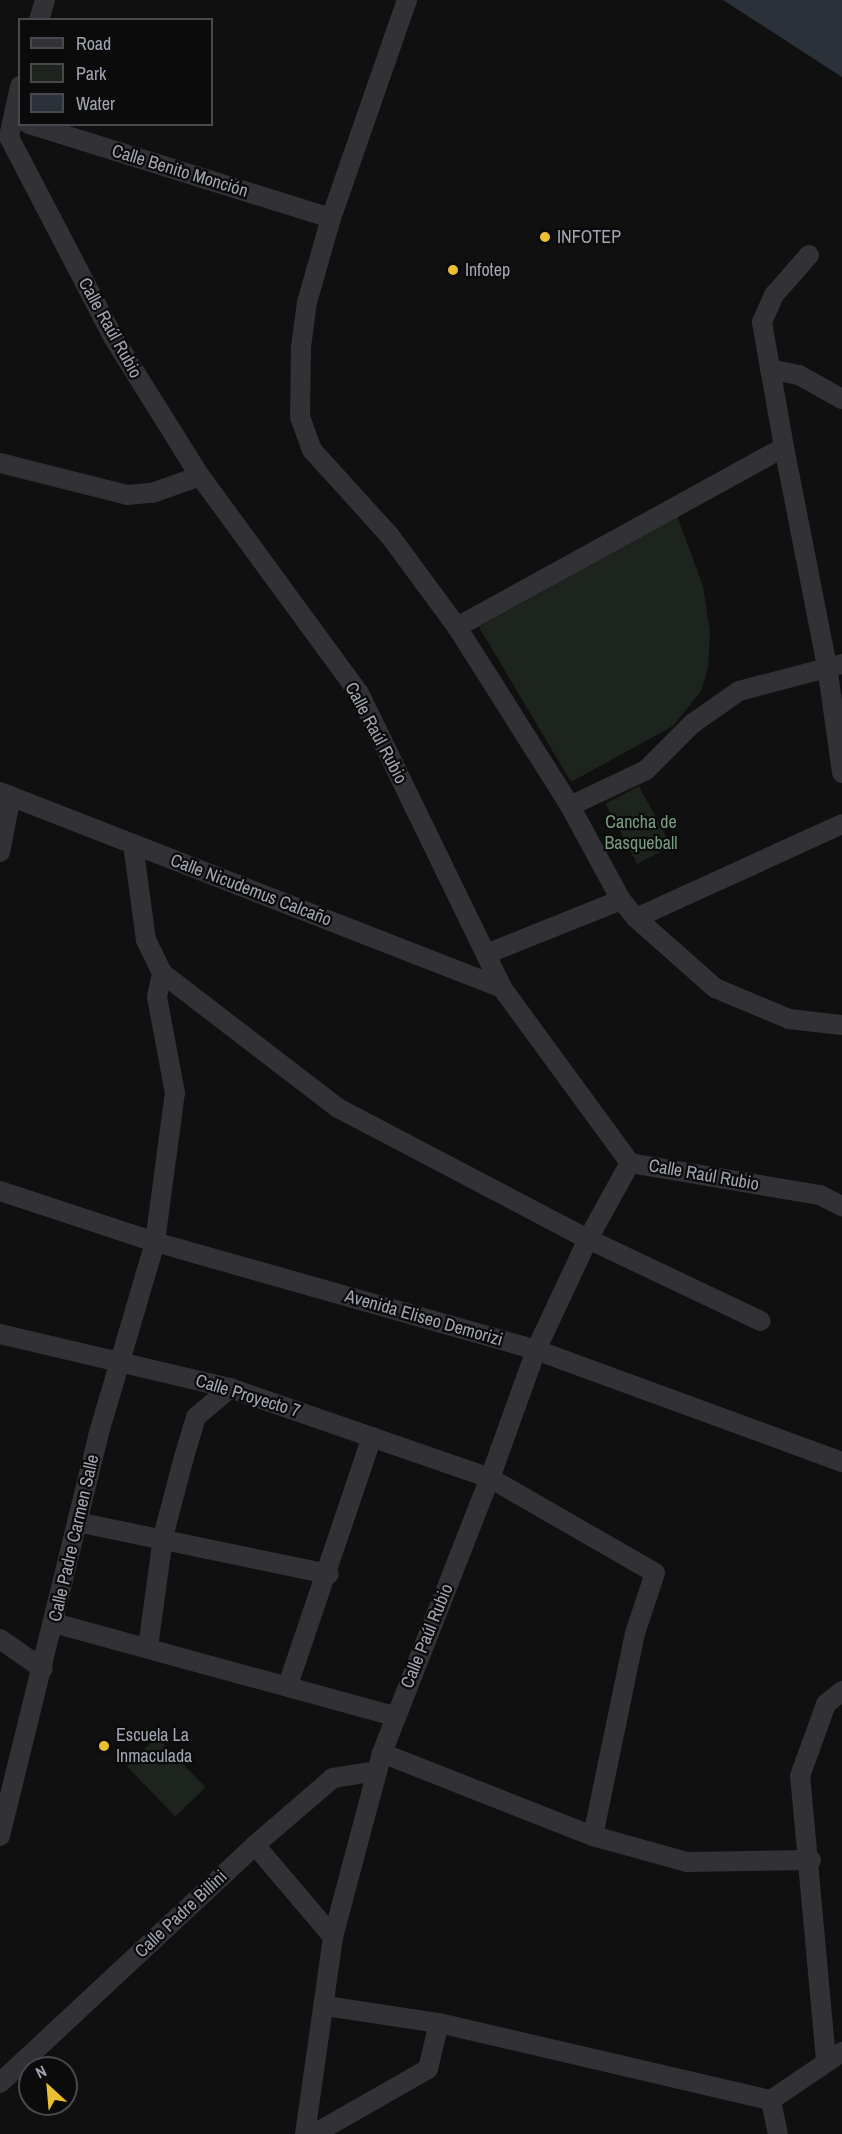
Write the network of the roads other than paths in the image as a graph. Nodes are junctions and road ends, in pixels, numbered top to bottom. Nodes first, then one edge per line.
1 (45, 0) edge
2 (408, 0) edge
3 (40, 18) edge
4 (18, 100) edge
5 (15, 120) edge
6 (34, 126) edge
7 (332, 218) junction
8 (809, 255) dead end
9 (770, 369) junction
10 (842, 399) edge
11 (784, 447) junction
12 (0, 463) edge
13 (200, 476) junction
14 (457, 627) junction
15 (834, 665) edge
16 (842, 772) edge
17 (5, 794) edge
18 (570, 806) junction
19 (842, 824) edge
20 (133, 844) junction
21 (0, 852) edge
22 (621, 900) junction
23 (636, 918) junction
24 (486, 954) junction
25 (162, 973) junction
26 (502, 988) junction
27 (842, 1025) edge
28 (630, 1163) junction
29 (0, 1191) edge
30 (842, 1206) edge
31 (588, 1239) junction
32 (156, 1242) junction
33 (761, 1321) dead end
34 (0, 1334) edge
35 (536, 1350) junction
36 (118, 1362) junction
37 (230, 1388) junction
38 (372, 1437) junction
39 (842, 1462) edge
40 (490, 1479) junction
41 (76, 1522) junction
42 (163, 1537) junction
43 (329, 1574) junction
44 (54, 1623) junction
45 (0, 1639) edge
46 (148, 1647) junction
47 (43, 1669) junction
48 (288, 1686) junction
49 (842, 1691) edge
50 (395, 1716) junction
51 (380, 1762) junction
52 (0, 1836) edge
53 (593, 1836) junction
54 (255, 1845) junction
55 (811, 1860) junction
56 (333, 1937) junction
57 (326, 2006) junction
58 (439, 2022) junction
59 (834, 2056) edge
60 (0, 2081) edge
61 (771, 2100) junction
62 (305, 2134) edge
63 (315, 2134) edge
64 (778, 2134) edge

1 - 3 street
2 - 7 street
4 - 5 street, Calle Raúl Rubio
5 - 13 street, Calle Raúl Rubio
6 - 7 street, Calle Benito Monción
7 - 14 street
8 - 9 street
9 - 10 street
9 - 11 street
11 - 14 street
11 - 15 street
12 - 13 street
13 - 24 street, Calle Raúl Rubio
14 - 18 street
15 - 16 street
15 - 18 street
17 - 20 street, Calle Nicudemus Calcaño
17 - 21 street
18 - 22 street
19 - 23 street
20 - 25 street
20 - 26 street, Calle Nicudemus Calcaño
22 - 23 street
22 - 24 street
23 - 27 street
24 - 26 street, Calle Raúl Rubio
25 - 31 street
25 - 32 street, Calle Padre Carmen Salle
26 - 28 street, Calle Raúl Rubio
28 - 30 street, Calle Raúl Rubio
28 - 31 street, Calle Paúl Rubio
29 - 32 street, Avenida Eliseo Demorizi
31 - 33 street
31 - 35 street, Calle Paúl Rubio
32 - 35 street, Avenida Eliseo Demorizi
32 - 36 street, Calle Padre Carmen Salle
34 - 36 street, Calle Proyecto 7
35 - 39 street, Avenida Eliseo Demorizi
35 - 40 street, Calle Paúl Rubio
36 - 37 street, Calle Proyecto 7
36 - 41 street, Calle Padre Carmen Salle
37 - 38 street, Calle Proyecto 7
37 - 42 street
38 - 40 street, Calle Proyecto 7
38 - 43 street
40 - 50 street, Calle Paúl Rubio
40 - 53 street, Calle Proyecto 7
41 - 42 street
41 - 44 street, Calle Padre Carmen Salle
42 - 43 street
42 - 46 street
43 - 48 street
44 - 46 street
44 - 47 street, Calle Padre Carmen Salle
45 - 47 street
46 - 48 street
47 - 52 street, Calle Padre Carmen Salle
48 - 50 street
49 - 55 street
50 - 51 street, Calle Paúl Rubio
51 - 53 street
51 - 54 street, Calle Padre Billini
51 - 56 street, Calle Paúl Rubio
53 - 55 street
54 - 56 street
54 - 60 street, Calle Padre Billini
55 - 59 street
56 - 57 street, Calle Paúl Rubio
57 - 58 street
57 - 62 street, Calle Paúl Rubio
58 - 61 street
58 - 63 street
59 - 61 street
61 - 64 street

